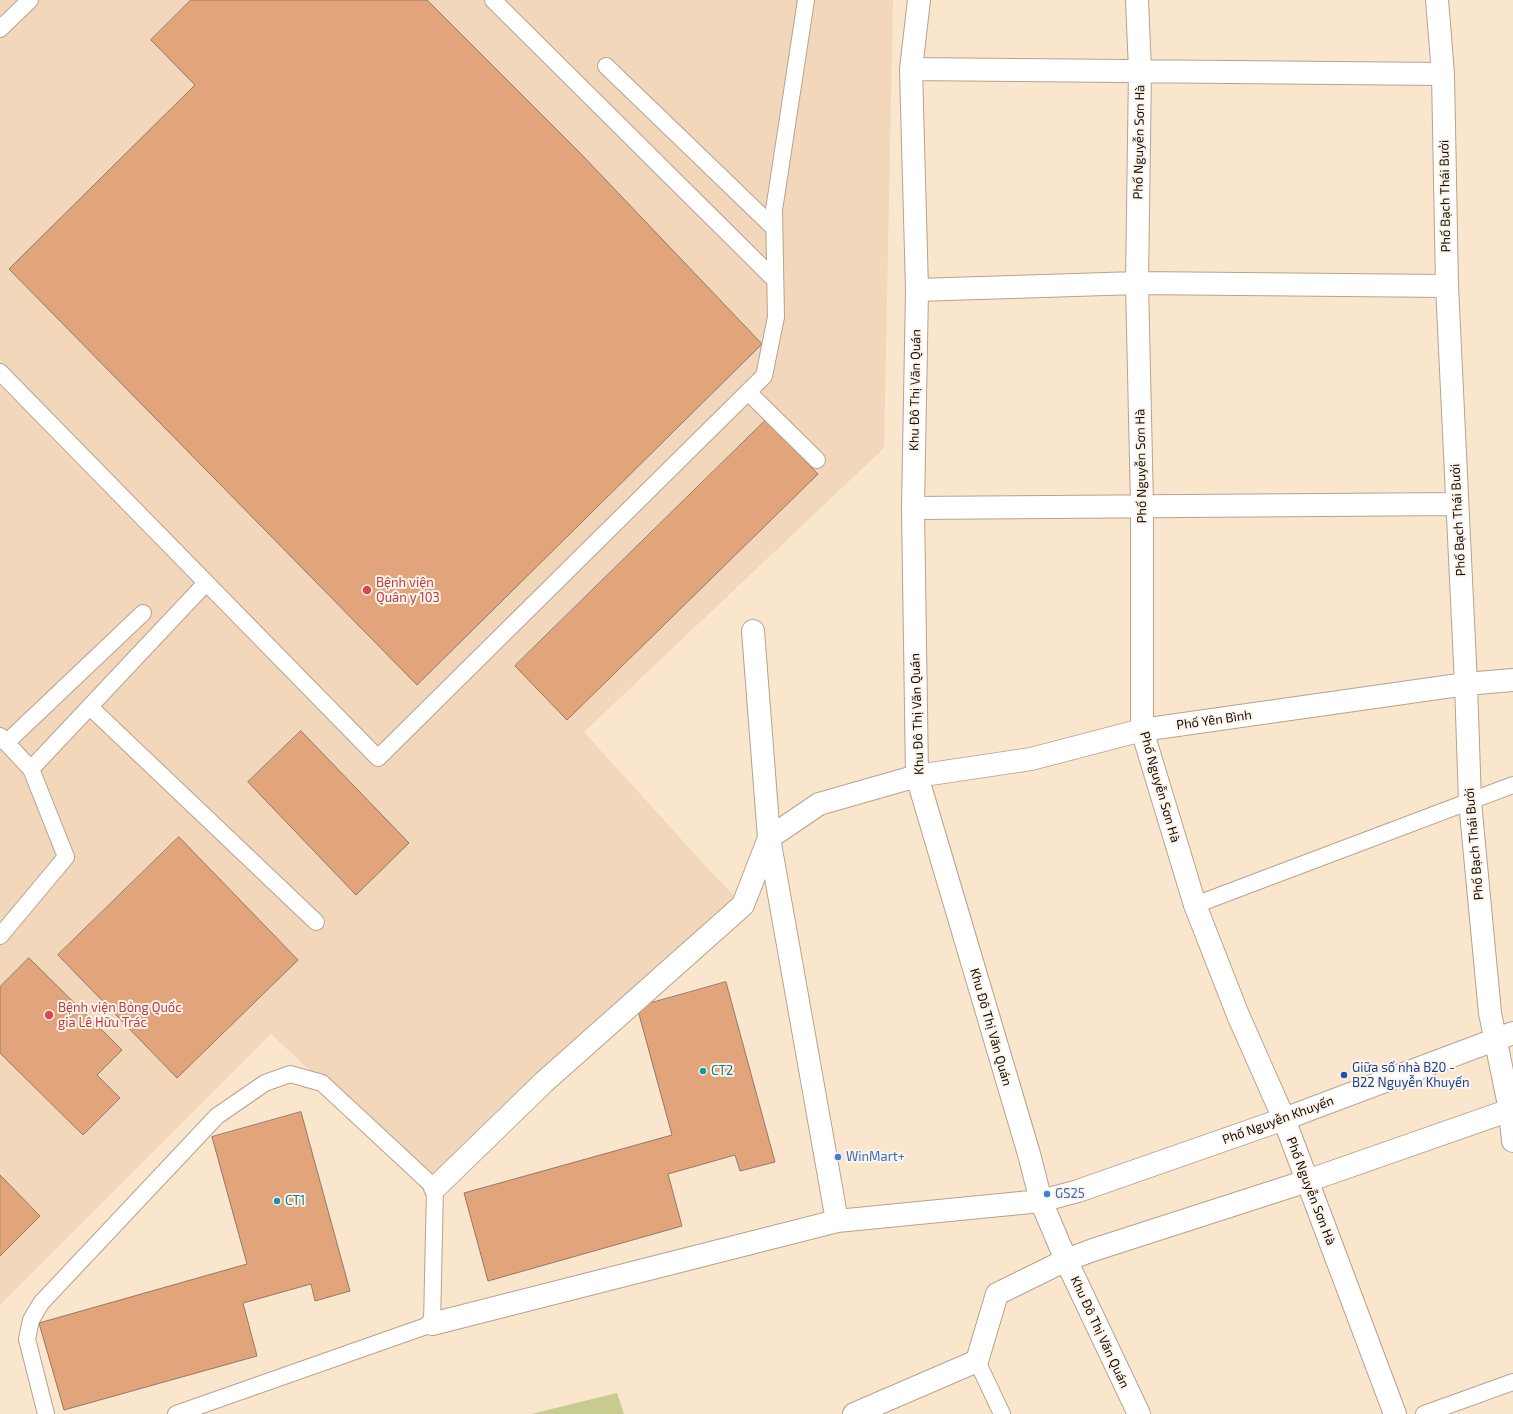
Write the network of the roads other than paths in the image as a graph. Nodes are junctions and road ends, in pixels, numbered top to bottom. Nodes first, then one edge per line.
1 (30, 0) edge
2 (493, 0) edge
3 (806, 0) edge
4 (919, 0) edge
5 (1137, 0) edge
6 (1437, 0) edge
7 (0, 29) edge
8 (606, 66) dead end
9 (911, 69) junction
10 (1140, 70) junction
11 (1443, 74) junction
12 (774, 228) junction
13 (775, 280) junction
14 (1137, 283) junction
15 (1447, 286) junction
16 (916, 290) junction
17 (0, 372) edge
18 (748, 392) junction
19 (817, 460) dead end
20 (1457, 504) junction
21 (1142, 506) junction
22 (913, 508) junction
23 (206, 583) junction
24 (143, 613) dead end
25 (753, 631) dead end
26 (1513, 680) edge
27 (1466, 684) junction
28 (90, 707) junction
29 (1142, 730) junction
30 (3, 739) edge
31 (32, 769) junction
32 (918, 776) junction
33 (1513, 785) edge
34 (1470, 802) junction
35 (769, 838) junction
36 (1195, 905) junction
37 (316, 922) dead end
38 (0, 936) edge
39 (1504, 1036) edge
40 (1511, 1110) edge
41 (1284, 1119) junction
42 (1513, 1141) edge
43 (1307, 1181) junction
44 (435, 1188) junction
45 (1041, 1201) junction
46 (837, 1221) junction
47 (1066, 1260) junction
48 (432, 1324) junction
49 (977, 1361) junction
50 (1513, 1382) edge
51 (46, 1414) edge
52 (176, 1414) edge
53 (854, 1414) edge
54 (1002, 1414) edge
55 (1139, 1414) edge
56 (1395, 1414) edge
57 (1424, 1414) edge

1 - 7 lane
2 - 13 lane
3 - 12 lane
4 - 9 street, Khu Đô Thị Văn Quán
5 - 10 street, Phố Nguyễn Sơn Hà
6 - 11 street, Phố Bạch Thái Bưởi
8 - 12 lane
9 - 10 street
9 - 16 street, Khu Đô Thị Văn Quán
10 - 11 street
10 - 14 street, Phố Nguyễn Sơn Hà
11 - 15 street, Phố Bạch Thái Bưởi
12 - 13 lane
13 - 18 lane
14 - 15 street
14 - 16 street
14 - 21 street, Phố Nguyễn Sơn Hà
15 - 20 street, Phố Bạch Thái Bưởi
16 - 22 street, Khu Đô Thị Văn Quán
17 - 23 lane
18 - 19 lane
18 - 23 lane
20 - 21 street
20 - 27 street, Phố Bạch Thái Bưởi
21 - 22 street
21 - 29 street, Phố Nguyễn Sơn Hà
22 - 32 street, Khu Đô Thị Văn Quán
23 - 28 lane
24 - 30 lane
25 - 35 street
26 - 27 street, Phố Yên Bình
27 - 29 street, Phố Yên Bình
27 - 34 street, Phố Bạch Thái Bưởi
28 - 31 lane
28 - 37 lane
29 - 32 street, Phố Yên Bình
29 - 36 street, Phố Nguyễn Sơn Hà
30 - 31 lane
31 - 38 lane
32 - 35 street, Phố Yên Bình
32 - 45 street, Khu Đô Thị Văn Quán
33 - 34 lane
34 - 36 lane
34 - 39 street, Phố Bạch Thái Bưởi
35 - 44 street
35 - 46 street
36 - 41 street, Phố Nguyễn Sơn Hà
39 - 40 street, Phố Bạch Thái Bưởi
39 - 41 street, Phố Nguyễn Khuyến
40 - 42 street, Phố Bạch Thái Bưởi
40 - 43 street
41 - 43 street, Phố Nguyễn Sơn Hà
41 - 45 street, Phố Nguyễn Khuyến
43 - 47 street
43 - 56 street, Phố Nguyễn Sơn Hà
44 - 48 lane
44 - 51 lane
45 - 46 street, Phố Nguyễn Khuyến
45 - 47 street, Khu Đô Thị Văn Quán
46 - 48 street, Phố Nguyễn Khuyến
47 - 49 street
47 - 55 street, Khu Đô Thị Văn Quán
48 - 52 lane
49 - 53 street
49 - 54 lane
50 - 57 lane

